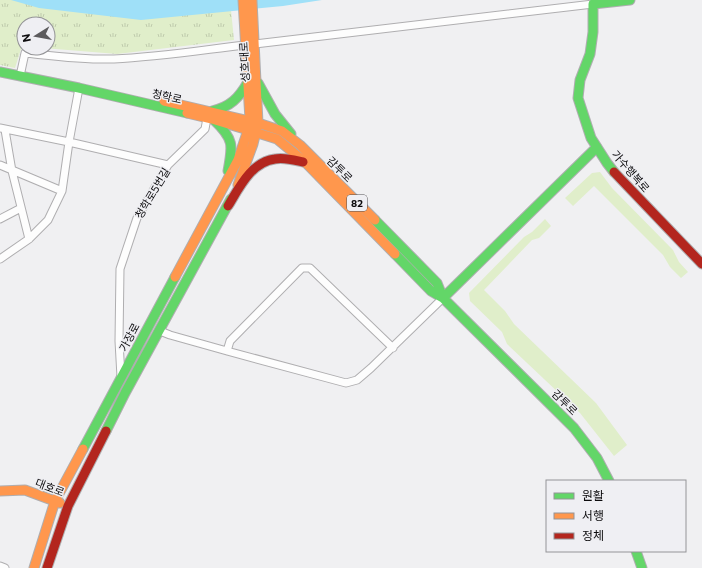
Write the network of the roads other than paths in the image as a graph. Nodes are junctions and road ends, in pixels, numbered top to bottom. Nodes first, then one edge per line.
1 (243, 0) edge
2 (252, 0) edge
3 (630, 0) edge
4 (593, 4) junction
5 (250, 41) junction
6 (0, 72) edge
7 (20, 76) junction
8 (257, 80) junction
9 (248, 82) junction
10 (79, 88) junction
11 (210, 116) junction
12 (253, 126) junction
13 (3, 129) edge
14 (69, 142) junction
15 (300, 145) junction
16 (0, 146) edge
17 (597, 147) junction
18 (8, 151) junction
19 (305, 162) junction
20 (0, 165) edge
21 (168, 165) junction
22 (12, 171) junction
23 (222, 190) junction
24 (62, 191) junction
25 (228, 206) junction
26 (21, 208) junction
27 (0, 219) edge
28 (29, 239) junction
29 (0, 259) edge
30 (702, 264) edge
31 (443, 298) junction
32 (160, 331) junction
33 (393, 348) junction
34 (227, 352) junction
35 (121, 377) junction
36 (608, 480) edge
37 (0, 490) edge
38 (55, 501) junction
39 (68, 506) junction
40 (636, 552) edge
41 (0, 566) edge
42 (5, 568) edge
43 (34, 568) edge
44 (47, 568) edge
45 (642, 568) edge

1 - 5 main road, 성호대로
2 - 5 main road, 성호대로
3 - 4 main road
4 - 5 street
4 - 17 main road, 가수행복로
5 - 7 street
5 - 8 main road, 성호대로
5 - 9 main road, 성호대로
6 - 7 main road, 청학로
7 - 10 main road, 청학로
8 - 12 main road, 성호대로
8 - 15 main road
9 - 11 main road
9 - 12 main road, 성호대로
10 - 11 main road, 청학로
10 - 14 street
11 - 12 main road, 청학로
11 - 21 street, 청학로5번길
11 - 23 main road
12 - 15 main road, 감투로 / 82
12 - 19 main road, 감투로
12 - 23 main road, 가장로
12 - 25 main road
13 - 14 street
13 - 18 street
14 - 21 street
14 - 24 street
15 - 31 main road, 감투로 / 82
16 - 18 street
17 - 30 main road, 가수행복로
17 - 31 main road
18 - 22 street
19 - 25 main road
19 - 31 main road, 감투로
20 - 22 street
21 - 35 street, 청학로5번길
22 - 24 street
22 - 26 street
23 - 35 main road, 가장로
24 - 28 street
25 - 32 main road
26 - 27 street
26 - 28 street
28 - 29 street
31 - 33 street
31 - 36 main road, 감투로
32 - 34 street
32 - 39 main road
33 - 34 street
33 - 34 street
35 - 38 main road, 가장로
37 - 38 main road, 대호로
38 - 39 main road, 대호로
38 - 43 main road, 가장로
39 - 44 main road
40 - 45 main road
41 - 42 street

